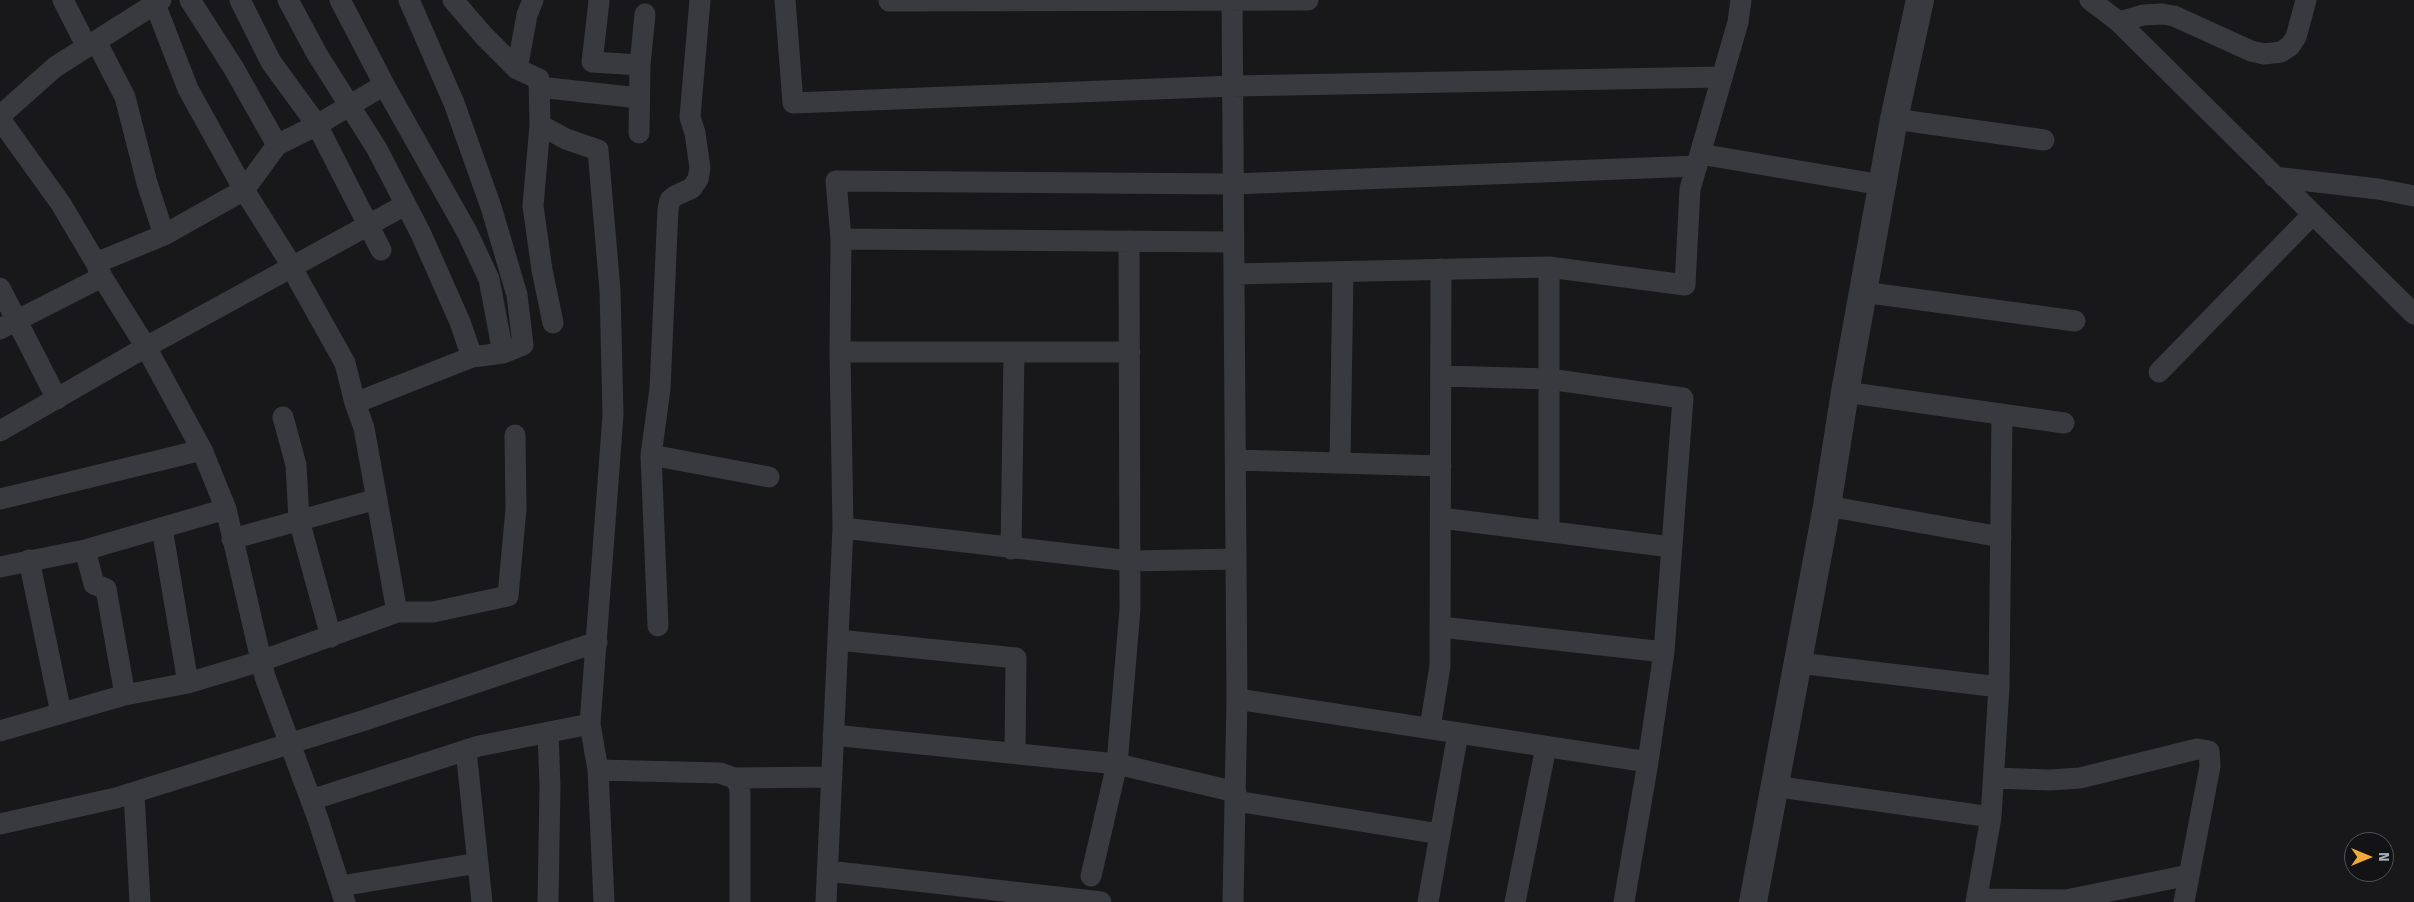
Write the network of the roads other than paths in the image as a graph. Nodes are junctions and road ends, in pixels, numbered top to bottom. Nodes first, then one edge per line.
1 (63, 0) edge
2 (190, 0) edge
3 (240, 0) edge
4 (288, 0) edge
5 (340, 0) edge
6 (409, 0) edge
7 (454, 0) edge
8 (532, 0) edge
9 (700, 0) edge
10 (785, 0) edge
11 (1308, 0) edge
12 (1741, 0) edge
13 (1920, 0) edge
14 (2090, 0) edge
15 (2306, 0) edge
16 (889, 1) edge
17 (1232, 1) edge
18 (158, 2) edge
19 (599, 2) dead end
20 (130, 9) edge
21 (645, 14) dead end
22 (2119, 22) junction
23 (91, 44) junction
24 (640, 65) junction
25 (517, 69) junction
26 (1721, 77) junction
27 (384, 85) junction
28 (1233, 86) junction
29 (539, 87) junction
30 (639, 98) junction
31 (350, 106) junction
32 (0, 117) edge
33 (1894, 119) junction
34 (317, 125) junction
35 (540, 125) junction
36 (639, 133) dead end
37 (2044, 140) dead end
38 (277, 145) junction
39 (1699, 160) junction
40 (2274, 177) junction
41 (1233, 184) junction
42 (1882, 185) junction
43 (244, 190) junction
44 (2414, 196) edge
45 (405, 205) junction
46 (2312, 215) junction
47 (369, 226) junction
48 (164, 235) junction
49 (841, 238) junction
50 (1129, 241) junction
51 (1234, 242) junction
52 (381, 250) dead end
53 (292, 266) junction
54 (1549, 267) junction
55 (1441, 269) junction
56 (99, 270) junction
57 (1343, 272) junction
58 (1234, 274) junction
59 (0, 288) edge
60 (1863, 292) junction
61 (2414, 314) edge
62 (2074, 321) dead end
63 (553, 323) dead end
64 (8, 324) edge
65 (146, 347) junction
66 (840, 352) junction
67 (1014, 352) junction
68 (1130, 352) junction
69 (503, 353) junction
70 (472, 357) junction
71 (2159, 372) dead end
72 (1441, 376) junction
73 (1549, 379) junction
74 (1845, 392) junction
75 (57, 399) junction
76 (355, 403) junction
77 (2002, 414) junction
78 (283, 417) dead end
79 (2064, 423) dead end
80 (0, 431) edge
81 (515, 435) dead end
82 (202, 450) junction
83 (651, 455) junction
84 (1236, 460) junction
85 (1340, 464) junction
86 (1441, 466) junction
87 (769, 477) dead end
88 (0, 499) edge
89 (377, 499) junction
90 (1827, 506) junction
91 (226, 510) junction
92 (1441, 518) junction
93 (300, 520) junction
94 (162, 528) junction
95 (843, 528) junction
96 (1549, 531) junction
97 (2001, 537) junction
98 (232, 539) junction
99 (1671, 547) junction
100 (1011, 549) junction
101 (85, 550) junction
102 (1236, 559) junction
103 (29, 560) junction
104 (1130, 561) junction
105 (0, 567) edge
106 (397, 612) junction
107 (658, 626) dead end
108 (1441, 627) junction
109 (331, 637) junction
110 (838, 640) junction
111 (597, 642) junction
112 (1664, 652) junction
113 (261, 662) junction
114 (1799, 663) junction
115 (188, 683) junction
116 (1999, 687) junction
117 (126, 695) junction
118 (1238, 699) junction
119 (61, 713) junction
120 (590, 724) junction
121 (1430, 728) junction
122 (0, 732) edge
123 (548, 732) junction
124 (1458, 733) junction
125 (834, 735) junction
126 (290, 744) junction
127 (1546, 746) junction
128 (466, 750) junction
129 (1015, 753) junction
130 (1648, 762) junction
131 (1117, 764) junction
132 (598, 770) junction
133 (832, 777) junction
134 (734, 778) junction
135 (1994, 778) junction
136 (1773, 786) junction
137 (134, 792) junction
138 (1236, 796) junction
139 (311, 800) junction
140 (1991, 817) junction
141 (0, 824) edge
142 (1440, 834) junction
143 (478, 863) junction
144 (828, 871) junction
145 (2188, 875) junction
146 (1091, 876) dead end
147 (343, 894) edge
148 (1977, 900) edge
149 (140, 902) edge
150 (482, 902) edge
151 (548, 902) edge
152 (604, 902) edge
153 (740, 902) edge
154 (826, 902) edge
155 (1101, 902) edge
156 (1232, 902) edge
157 (1428, 902) edge
158 (1515, 902) edge
159 (1624, 902) edge
160 (1753, 902) edge
161 (2184, 902) edge

1 - 23 street
2 - 38 street
3 - 34 street
4 - 31 street
5 - 27 street
6 - 69 street
7 - 25 street
8 - 25 street
9 - 83 street
10 - 28 street
11 - 17 street
12 - 26 street
13 - 33 street
14 - 22 street
15 - 22 street
16 - 17 street
17 - 28 street
18 - 20 street
18 - 43 street
19 - 24 street
20 - 23 street
21 - 24 street
22 - 40 street
23 - 32 street
23 - 48 street
24 - 30 street
25 - 29 street
26 - 28 street
26 - 39 street
27 - 31 street
27 - 69 street
28 - 41 street
29 - 30 street
29 - 35 street
30 - 36 street
31 - 34 street
31 - 45 street
32 - 56 street
33 - 37 street
33 - 42 street
34 - 38 street
34 - 47 street
35 - 63 street
35 - 111 street
38 - 43 street
39 - 41 street
39 - 42 street
39 - 54 street
40 - 44 street
40 - 46 street
41 - 49 street
41 - 51 street
42 - 60 street
43 - 48 street
43 - 53 street
45 - 47 street
45 - 70 street
46 - 61 street
46 - 71 street
47 - 52 street
47 - 53 street
48 - 56 street
49 - 50 street
49 - 66 street
50 - 51 street
50 - 68 street
51 - 58 street
53 - 65 street
53 - 76 street
54 - 55 street
54 - 73 street
55 - 57 street
55 - 72 street
56 - 64 street
56 - 65 street
57 - 58 street
57 - 85 street
58 - 84 street
59 - 64 street
60 - 62 street
60 - 74 street
64 - 75 street
65 - 75 street
65 - 82 street
66 - 67 street
66 - 95 street
67 - 68 street
67 - 100 street
68 - 104 street
69 - 70 street
70 - 76 street
72 - 73 street
72 - 86 street
73 - 96 street
73 - 99 street
74 - 77 street
74 - 90 street
75 - 80 street
76 - 89 street
77 - 79 street
77 - 97 street
78 - 93 street
81 - 106 street
82 - 88 street
82 - 91 street
83 - 87 street
83 - 107 street
84 - 85 street
84 - 102 street
85 - 86 street
86 - 92 street
89 - 93 street
89 - 106 street
90 - 97 street
90 - 114 street
91 - 94 street
91 - 98 street
92 - 96 street
92 - 108 street
93 - 98 street
93 - 109 street
94 - 101 street
94 - 115 street
95 - 100 street
95 - 110 street
96 - 99 street
97 - 116 street
98 - 113 street
99 - 112 street
100 - 104 street
101 - 103 street
101 - 117 street
102 - 104 street
102 - 118 street
103 - 105 street
103 - 119 street
104 - 131 street
106 - 109 street
108 - 112 street
108 - 121 street
109 - 113 street
110 - 125 street
110 - 129 street
111 - 120 street
111 - 126 street
112 - 130 street
113 - 115 street
113 - 126 street
114 - 116 street
114 - 136 street
115 - 117 street
116 - 135 street
117 - 119 street
118 - 121 street
118 - 138 street
119 - 122 street
120 - 123 street
120 - 132 street
121 - 124 street
123 - 128 street
123 - 151 street
124 - 127 street
124 - 142 street
125 - 129 street
125 - 133 street
126 - 137 street
126 - 139 street
127 - 130 street
127 - 158 street
128 - 139 street
128 - 143 street
129 - 131 street
130 - 159 street
131 - 138 street
131 - 146 street
132 - 134 street
132 - 152 street
133 - 134 street
133 - 144 street
134 - 153 street
135 - 140 street
135 - 145 street
136 - 140 street
136 - 160 street
137 - 141 street
137 - 149 street
138 - 142 street
138 - 156 street
139 - 147 street
140 - 148 street
142 - 157 street
143 - 147 street
143 - 150 street
144 - 154 street
144 - 155 street
145 - 148 street
145 - 161 street

